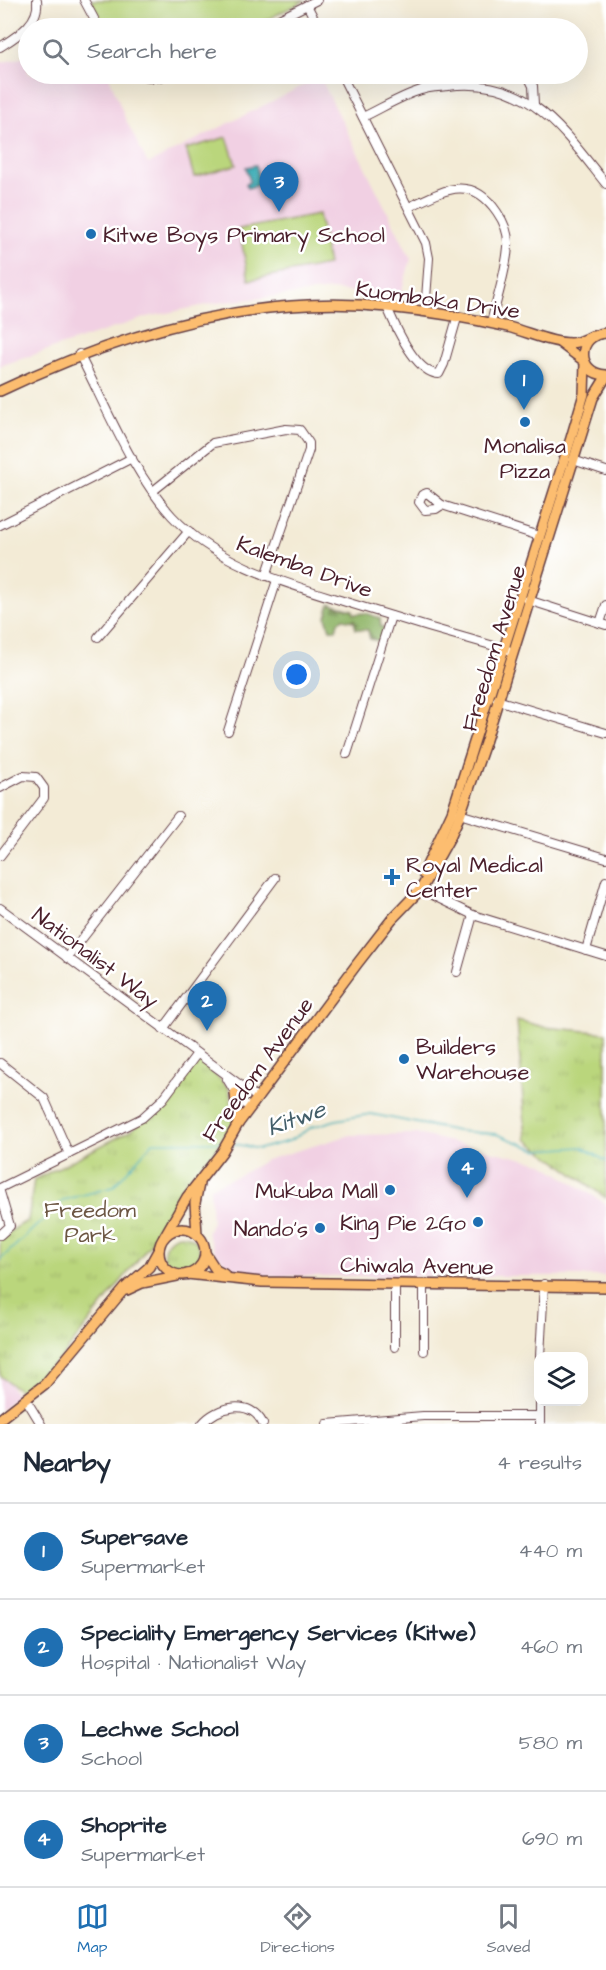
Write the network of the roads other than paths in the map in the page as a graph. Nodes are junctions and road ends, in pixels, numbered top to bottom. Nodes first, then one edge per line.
1 (36, 0) edge
2 (84, 0) edge
3 (317, 0) edge
4 (307, 5) junction
5 (35, 18) edge
6 (94, 18) edge
7 (281, 18) edge
8 (314, 18) edge
9 (18, 34) edge
10 (0, 47) edge
11 (346, 84) edge
12 (429, 84) edge
13 (532, 84) edge
14 (422, 89) junction
15 (534, 104) junction
16 (363, 117) junction
17 (606, 184) edge
18 (409, 207) junction
19 (387, 307) junction
20 (425, 312) junction
21 (457, 318) junction
22 (491, 323) junction
23 (600, 333) edge
24 (558, 341) junction
25 (79, 354) junction
26 (585, 362) junction
27 (606, 376) edge
28 (0, 390) edge
29 (589, 396) junction
30 (132, 458) junction
31 (573, 460) junction
32 (606, 471) edge
33 (559, 475) junction
34 (153, 491) junction
35 (442, 505) dead end
36 (557, 509) junction
37 (0, 525) edge
38 (189, 531) junction
39 (539, 536) junction
40 (266, 576) junction
41 (277, 580) junction
42 (528, 600) junction
43 (606, 605) edge
44 (391, 616) junction
45 (603, 624) edge
46 (98, 637) dead end
47 (508, 650) junction
48 (497, 700) junction
49 (228, 731) dead end
50 (606, 733) edge
51 (347, 754) dead end
52 (0, 788) edge
53 (456, 813) junction
54 (178, 816) dead end
55 (0, 856) edge
56 (605, 859) edge
57 (275, 878) dead end
58 (606, 881) edge
59 (418, 888) junction
60 (0, 908) edge
61 (473, 915) junction
62 (586, 950) junction
63 (606, 956) edge
64 (67, 958) junction
65 (457, 972) dead end
66 (163, 1029) junction
67 (196, 1054) junction
68 (0, 1063) edge
69 (227, 1078) junction
70 (235, 1093) junction
71 (258, 1098) junction
72 (250, 1108) junction
73 (238, 1124) junction
74 (69, 1154) junction
75 (202, 1176) junction
76 (0, 1188) edge
77 (0, 1192) edge
78 (197, 1234) junction
79 (0, 1235) edge
80 (164, 1237) junction
81 (159, 1249) junction
82 (205, 1253) junction
83 (184, 1275) junction
84 (229, 1277) junction
85 (543, 1284) junction
86 (395, 1285) junction
87 (424, 1286) junction
88 (606, 1287) edge
89 (122, 1293) junction
90 (396, 1347) dead end
91 (424, 1351) dead end
92 (540, 1352) edge
93 (27, 1401) junction
94 (0, 1419) edge
95 (540, 1420) edge
96 (41, 1424) edge
97 (202, 1424) edge
98 (263, 1424) edge
99 (327, 1424) edge

1 - 5 street
2 - 6 street
3 - 4 street
4 - 7 street
4 - 8 street
9 - 10 street
11 - 16 street
12 - 14 street
13 - 15 street
14 - 15 street
14 - 16 street
15 - 17 street
16 - 18 street
18 - 20 street
18 - 22 street
19 - 20 main road, Kuomboka Drive
19 - 21 street
19 - 25 main road, Kuomboka Drive
20 - 21 main road, Kuomboka Drive
21 - 22 main road, Kuomboka Drive
22 - 24 main road, Kuomboka Drive
23 - 24 main road
23 - 26 main road
24 - 26 main road
25 - 28 main road, Kuomboka Drive
25 - 30 street, Kalemba Drive
26 - 27 main road
26 - 29 main road
27 - 29 main road
29 - 31 main road, Freedom Avenue
29 - 33 main road, Freedom Avenue
30 - 34 street, Kalemba Drive
30 - 37 street
31 - 32 street
31 - 36 main road, Freedom Avenue
33 - 36 main road
33 - 39 main road, Freedom Avenue
34 - 38 street, Kalemba Drive
34 - 40 street
35 - 39 street
36 - 42 main road, Freedom Avenue
38 - 40 street, Kalemba Drive
38 - 46 street
39 - 47 main road, Freedom Avenue
40 - 41 street, Kalemba Drive
41 - 44 street, Kalemba Drive
41 - 49 street
42 - 45 street
42 - 47 main road, Freedom Avenue
43 - 45 street
44 - 47 street, Kalemba Drive
44 - 51 street
47 - 48 main road, Freedom Avenue
47 - 53 main road, Freedom Avenue
48 - 50 street
48 - 53 main road, Freedom Avenue
52 - 55 street
53 - 56 street
53 - 59 main road, Freedom Avenue
54 - 64 street
57 - 66 street
58 - 62 street
59 - 61 street
59 - 71 main road, Freedom Avenue
60 - 64 street, Nationalist Way
61 - 62 street
61 - 65 street
62 - 63 street
64 - 66 street, Nationalist Way
66 - 67 street, Nationalist Way
67 - 69 street, Nationalist Way
67 - 74 street
68 - 74 street
69 - 70 street
69 - 71 street, Nationalist Way
70 - 72 street
70 - 73 main road
71 - 72 main road, Freedom Avenue
72 - 73 main road, Freedom Avenue
73 - 75 main road, Freedom Avenue
74 - 76 street
75 - 78 main road, Freedom Avenue
75 - 80 main road, Freedom Avenue
77 - 79 street
78 - 80 main road
78 - 82 main road
80 - 81 main road
81 - 83 main road
81 - 89 main road
82 - 83 main road
82 - 84 main road
83 - 84 main road, Chiwala Avenue
83 - 89 main road
84 - 86 main road, Chiwala Avenue
85 - 87 main road, Chiwala Avenue
85 - 88 main road, Chiwala Avenue
85 - 92 street
86 - 87 main road, Chiwala Avenue
86 - 90 street
87 - 91 street
89 - 93 main road
93 - 94 main road
93 - 96 street
95 - 99 street
97 - 98 street

